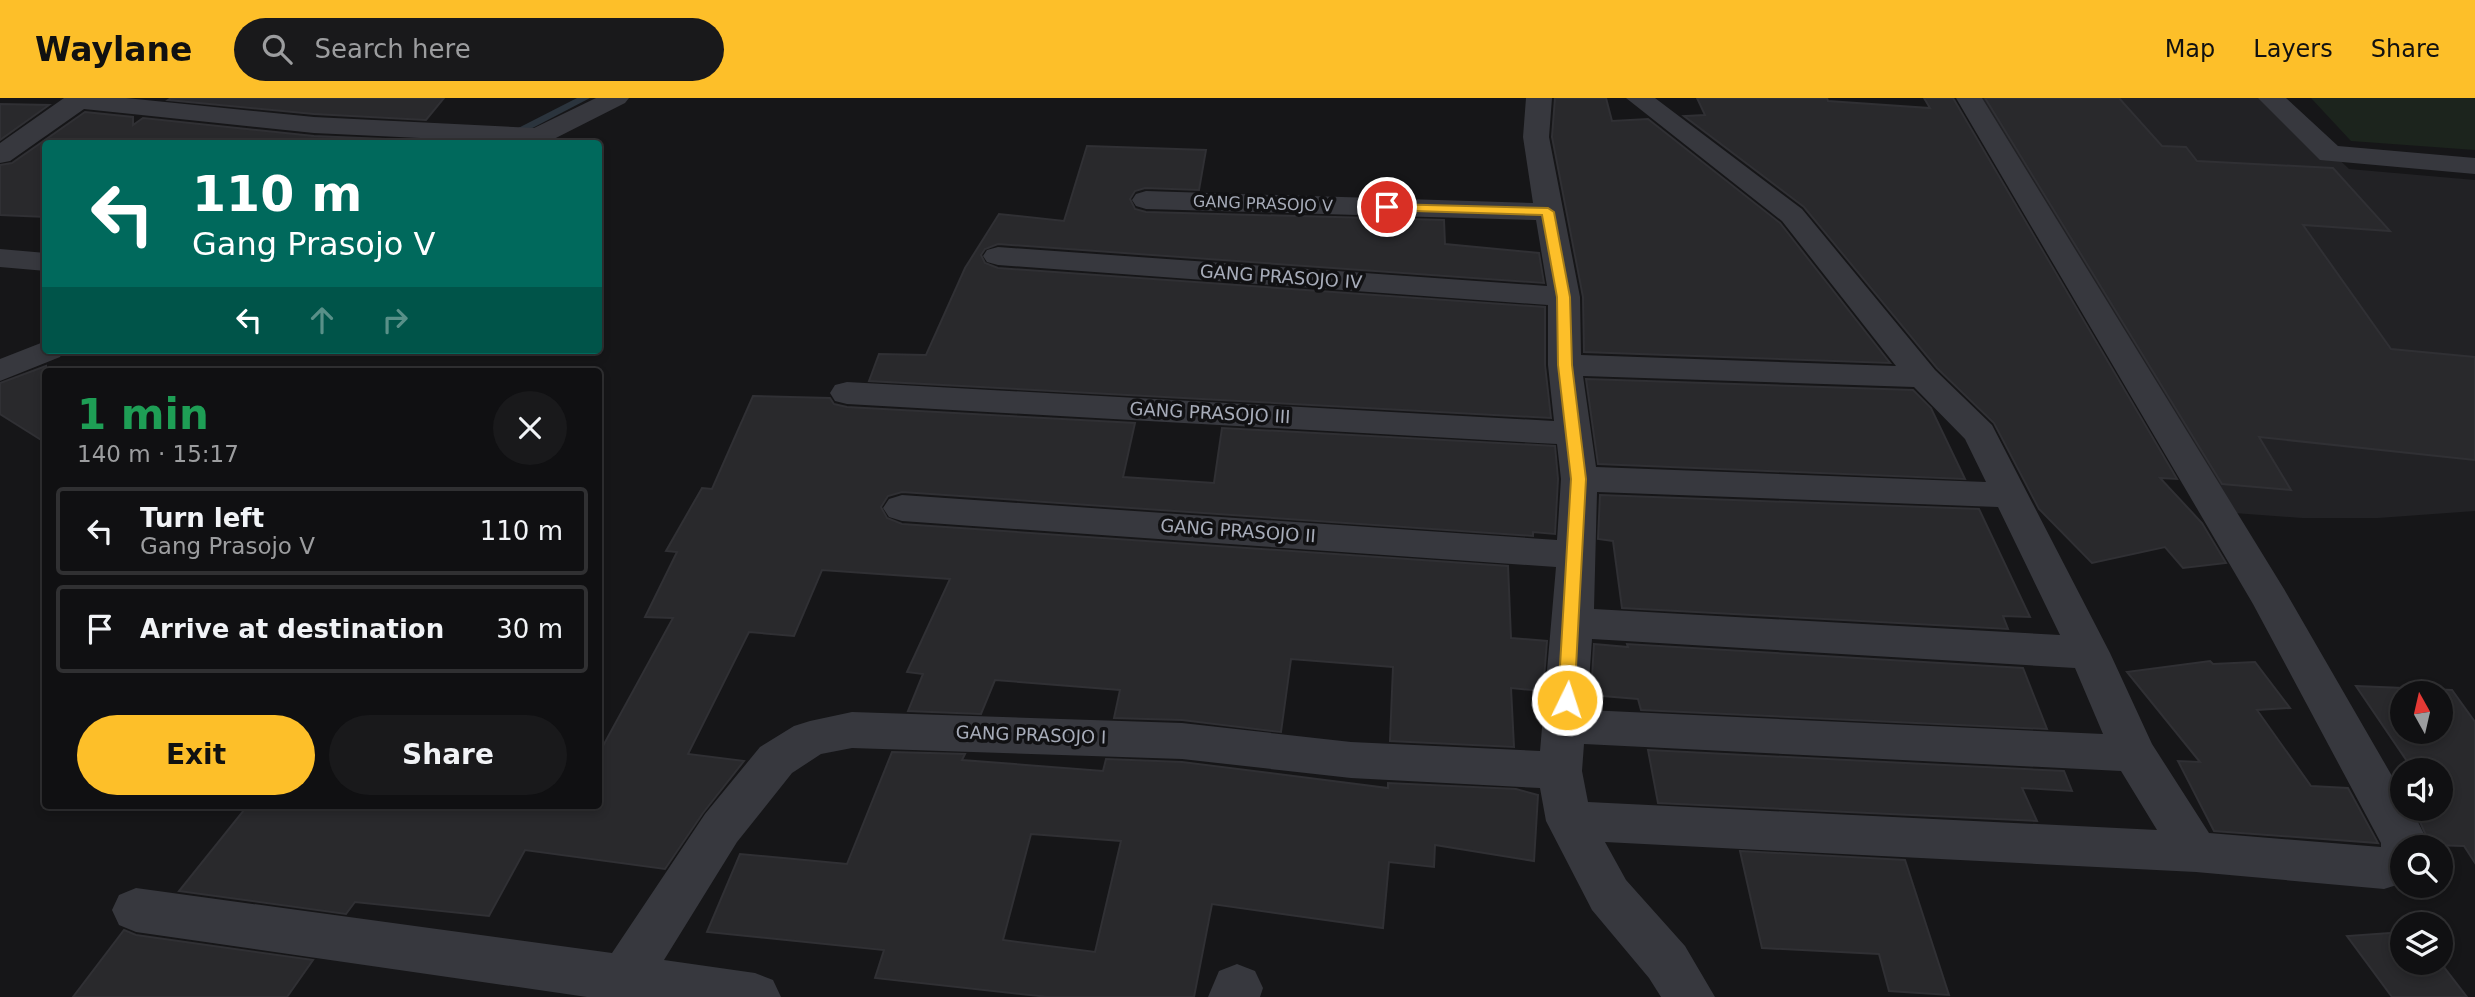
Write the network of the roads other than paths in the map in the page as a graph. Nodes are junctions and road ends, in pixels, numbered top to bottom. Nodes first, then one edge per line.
1 (616, 98) edge
2 (1539, 98) edge
3 (1639, 98) edge
4 (1969, 98) edge
5 (2272, 98) edge
6 (78, 100) edge
7 (342, 105) dead end
8 (314, 125) junction
9 (292, 140) edge
10 (530, 140) edge
11 (0, 155) edge
12 (2475, 166) edge
13 (1146, 200) dead end
14 (1548, 212) junction
15 (998, 256) dead end
16 (0, 258) edge
17 (42, 262) edge
18 (1564, 297) junction
19 (42, 353) edge
20 (1565, 365) junction
21 (0, 371) edge
22 (1923, 377) junction
23 (847, 393) dead end
24 (1572, 433) junction
25 (1579, 479) junction
26 (2011, 495) junction
27 (902, 508) dead end
28 (1575, 555) junction
29 (1573, 622) junction
30 (2089, 653) junction
31 (1565, 726) junction
32 (2134, 754) junction
33 (1560, 771) junction
34 (1569, 821) junction
35 (2401, 835) edge
36 (2196, 852) junction
37 (2390, 866) edge
38 (136, 910) dead end
39 (617, 988) edge
40 (755, 997) edge
41 (1689, 997) edge

1 - 10 street
2 - 14 street
3 - 22 street
4 - 35 street
5 - 12 street
6 - 8 street
6 - 11 street
7 - 8 street
8 - 9 street
8 - 10 street
13 - 14 street, GANG PRASOJO V
14 - 18 street
15 - 18 street, GANG PRASOJO IV
16 - 17 street
18 - 20 street
19 - 21 street
20 - 22 street
20 - 24 street
22 - 26 street
23 - 24 street, GANG PRASOJO III
24 - 25 street
25 - 26 street
25 - 28 street
26 - 30 street
27 - 28 street, GANG PRASOJO II
28 - 29 street
29 - 30 street
29 - 31 street
30 - 32 street
31 - 32 street
31 - 33 street
32 - 36 street
33 - 34 street
33 - 39 street, GANG PRASOJO I
34 - 36 street
34 - 41 street
36 - 37 street
38 - 39 street
39 - 40 street

